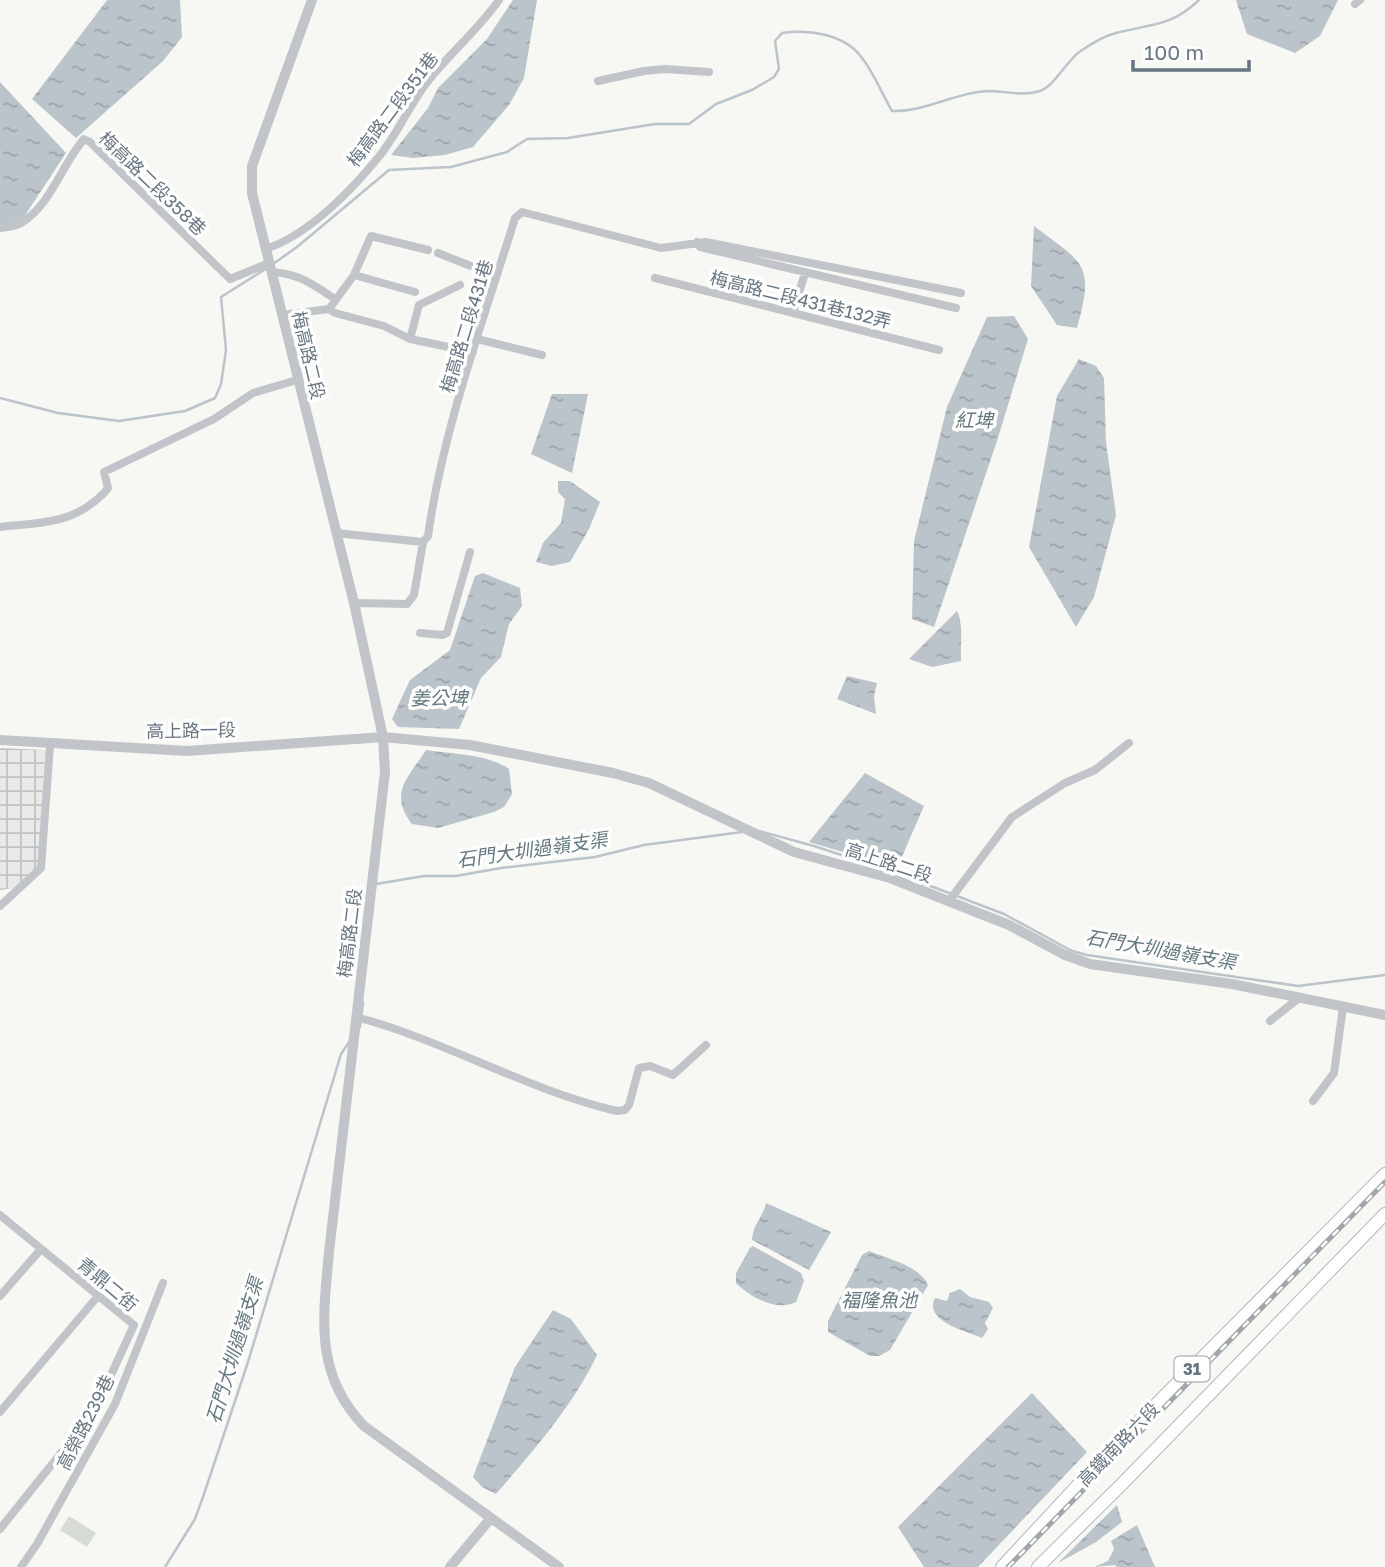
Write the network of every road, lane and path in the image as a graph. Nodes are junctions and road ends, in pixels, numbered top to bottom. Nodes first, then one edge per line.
1 (312, 0) edge
2 (499, 0) edge
3 (709, 72) dead end
4 (598, 81) dead end
5 (0, 228) edge
6 (697, 242) junction
7 (265, 249) junction
8 (271, 268) junction
9 (805, 273) junction
10 (354, 275) junction
11 (496, 276) junction
12 (655, 278) dead end
13 (460, 285) dead end
14 (415, 292) dead end
15 (961, 293) dead end
16 (335, 299) junction
17 (956, 308) dead end
18 (329, 309) junction
19 (793, 313) junction
20 (282, 315) junction
21 (477, 339) junction
22 (410, 340) junction
23 (939, 350) dead end
24 (473, 352) junction
25 (542, 355) dead end
26 (297, 380) junction
27 (0, 527) edge
28 (336, 533) junction
29 (423, 542) junction
30 (470, 552) dead end
31 (354, 603) junction
32 (420, 633) dead end
33 (383, 737) junction
34 (0, 740) edge
35 (1129, 743) dead end
36 (50, 745) junction
37 (952, 897) junction
38 (0, 906) edge
39 (1299, 998) junction
40 (1343, 1007) junction
41 (1385, 1015) edge
42 (360, 1018) junction
43 (1270, 1021) dead end
44 (706, 1045) dead end
45 (1314, 1101) dead end
46 (1385, 1174) edge
47 (1385, 1213) edge
48 (0, 1215) edge
49 (41, 1249) junction
50 (163, 1283) dead end
51 (0, 1296) edge
52 (98, 1296) junction
53 (0, 1412) edge
54 (491, 1518) junction
55 (0, 1529) edge
56 (21, 1567) edge
57 (450, 1567) edge
58 (559, 1567) edge
59 (1002, 1567) edge
60 (1038, 1567) edge

1 - 7 street, 梅高路二段
2 - 7 street, 梅高路二段351巷
3 - 4 street
5 - 8 street, 梅高路二段358巷
6 - 9 street
6 - 11 street, 梅高路二段431巷
6 - 15 street, 梅高路二段431巷
7 - 8 street, 梅高路二段
8 - 16 street
8 - 20 street, 梅高路二段
9 - 17 street
9 - 19 street
10 - 11 street
10 - 14 street
10 - 16 street
11 - 21 street, 梅高路二段431巷
12 - 19 street, 梅高路二段431巷132弄
13 - 22 street
16 - 18 street
18 - 20 street
18 - 22 street
19 - 23 street, 梅高路二段431巷132弄
20 - 26 street, 梅高路二段
21 - 24 street, 梅高路二段431巷
21 - 25 street
22 - 24 street
24 - 29 street, 梅高路二段431巷
26 - 27 street
26 - 28 street, 梅高路二段
28 - 29 street
28 - 31 street, 梅高路二段
29 - 31 street, 梅高路二段431巷
30 - 32 street
31 - 33 street, 梅高路二段
33 - 36 street, 高上路一段
33 - 37 street, 高上路二段
33 - 42 street, 梅高路二段
34 - 36 street, 高上路一段
35 - 37 street
36 - 38 street
37 - 39 street, 高上路二段
39 - 40 street, 高上路二段
39 - 43 street
40 - 41 street, 高上路二段
40 - 45 street
42 - 44 street
42 - 54 street, 梅高路二段
46 - 59 main road, 高鐵南路六段 / 31
47 - 60 main road, 高鐵南路六段 / 31
48 - 49 street, 青鼎二街
49 - 51 street
49 - 52 street, 青鼎二街
50 - 56 street, 高榮路239巷
52 - 53 street
52 - 55 street, 青鼎二街
54 - 57 street
54 - 58 street, 梅高路二段

